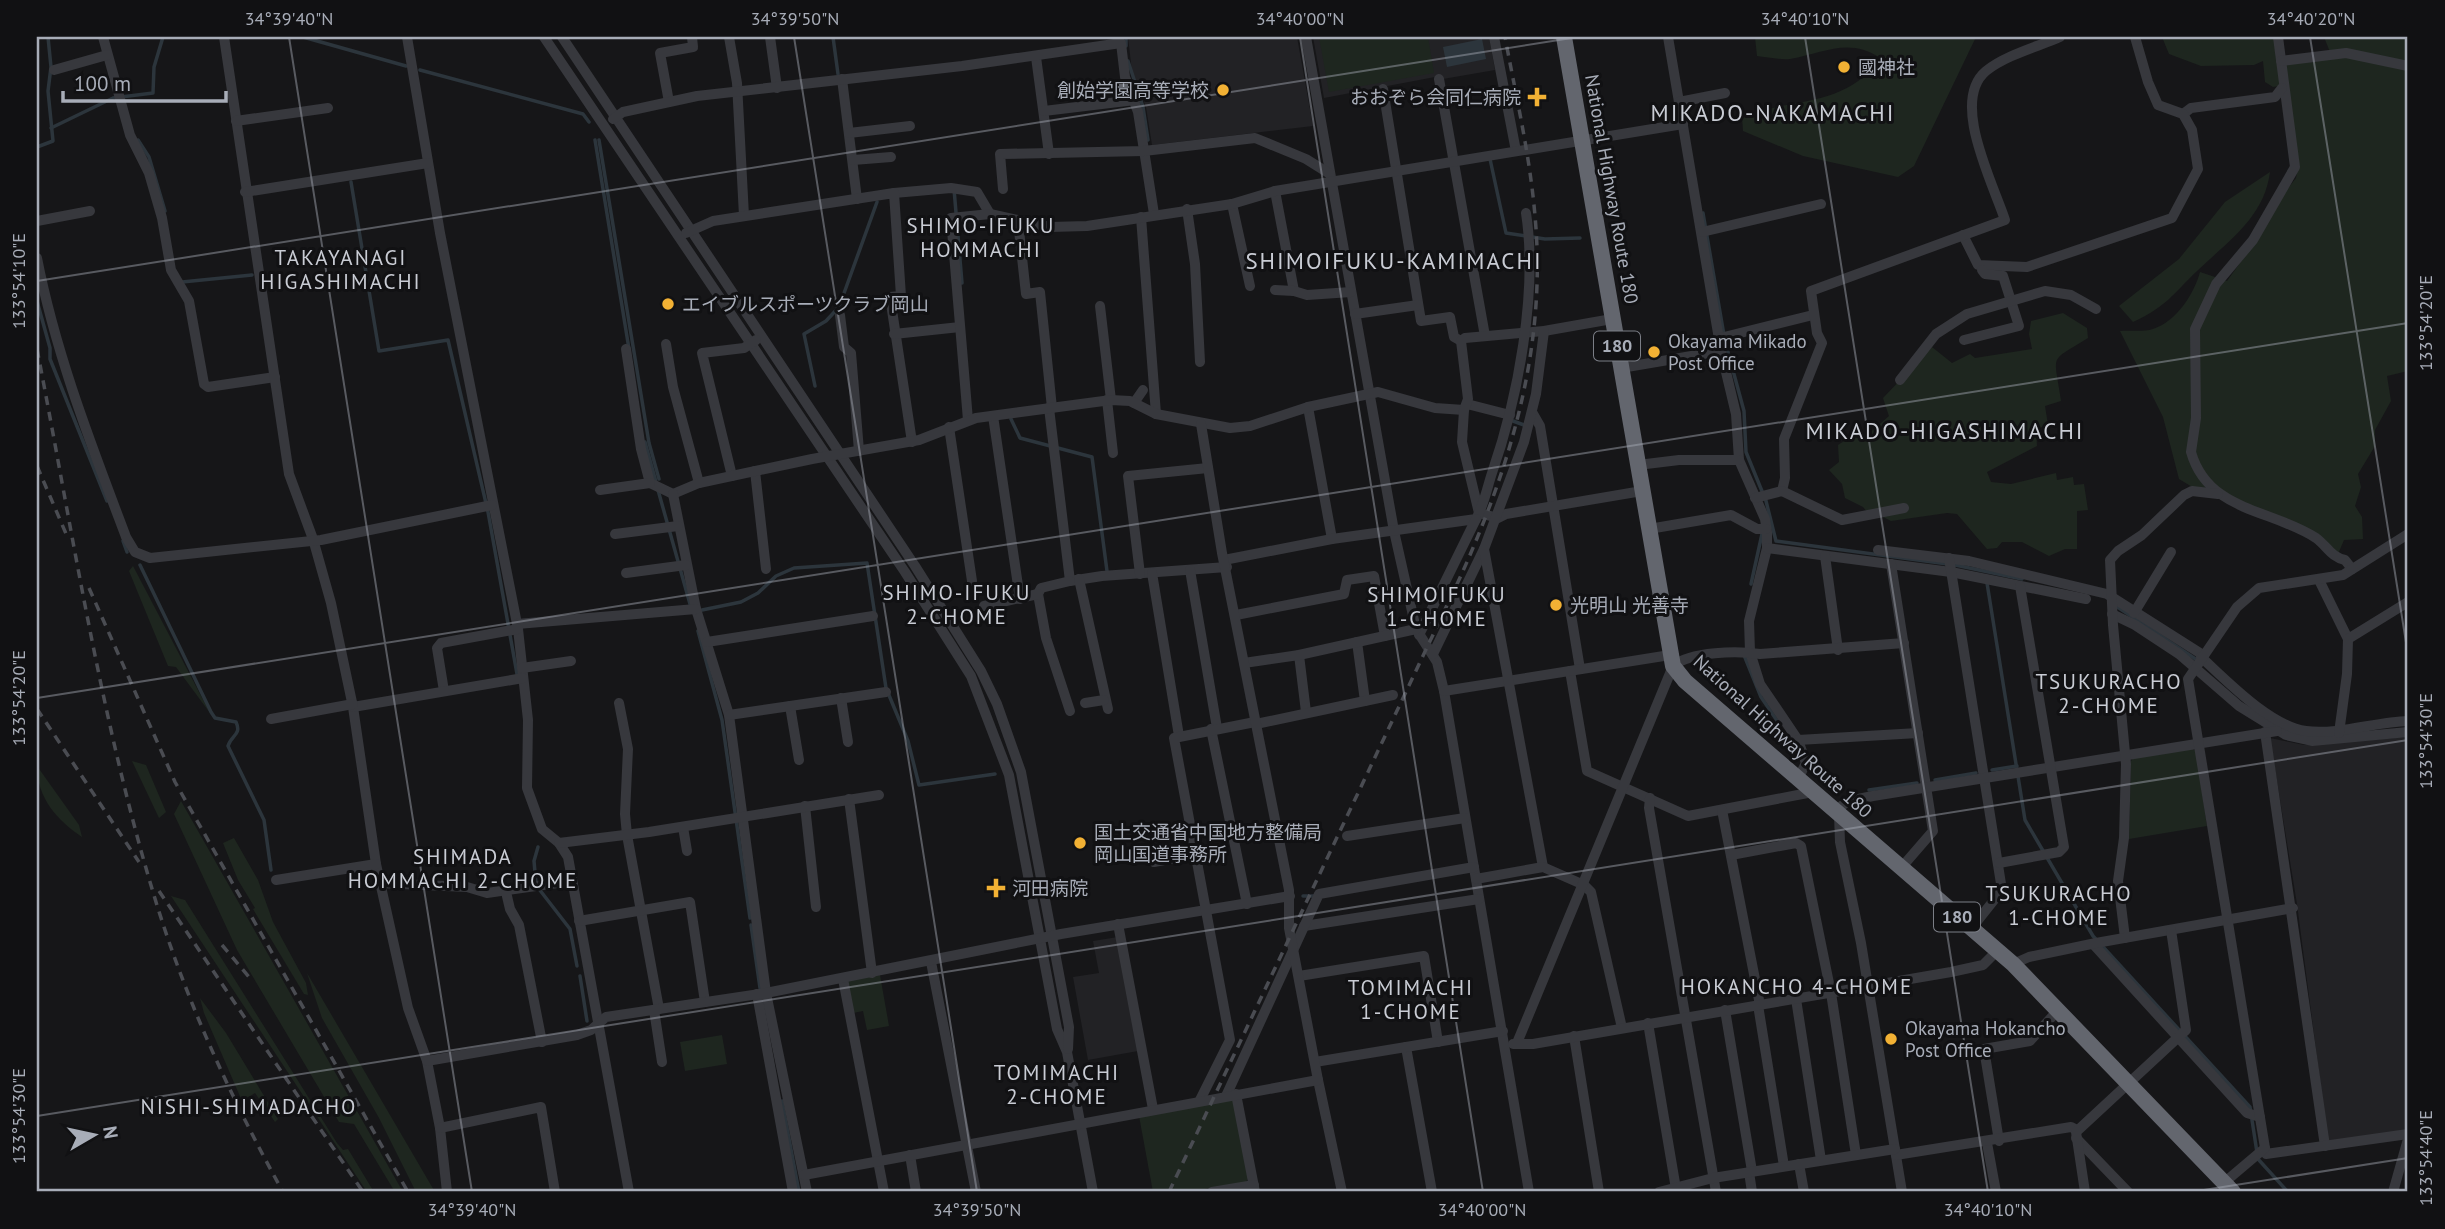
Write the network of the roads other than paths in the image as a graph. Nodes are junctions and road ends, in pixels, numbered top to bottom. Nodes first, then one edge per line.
1 (103, 37) edge
2 (224, 37) edge
3 (407, 37) edge
4 (562, 37) edge
5 (692, 37) edge
6 (729, 37) edge
7 (770, 37) edge
8 (1307, 37) edge
9 (1494, 37) edge
10 (1564, 37) edge
11 (1668, 37) edge
12 (2060, 37) edge
13 (2135, 37) edge
14 (2278, 37) edge
15 (549, 39) edge
16 (1120, 40) edge
17 (107, 55) junction
18 (1036, 57) junction
19 (2281, 61) junction
20 (2408, 66) edge
21 (54, 70) dead end
22 (842, 79) junction
23 (1439, 79) dead end
24 (777, 88) junction
25 (2283, 88) junction
26 (1383, 89) dead end
27 (736, 91) junction
28 (1725, 93) dead end
29 (1135, 100) junction
30 (1683, 101) junction
31 (669, 102) junction
32 (328, 108) dead end
33 (1044, 111) junction
34 (2183, 114) junction
35 (616, 116) junction
36 (236, 121) junction
37 (606, 124) junction
38 (1683, 124) junction
39 (910, 126) dead end
40 (849, 133) junction
41 (1582, 139) junction
42 (1144, 151) junction
43 (1516, 151) junction
44 (1049, 154) junction
45 (891, 156) dead end
46 (852, 160) junction
47 (1454, 162) junction
48 (428, 163) junction
49 (1397, 171) junction
50 (1331, 178) junction
51 (661, 185) junction
52 (1003, 189) dead end
53 (1275, 191) junction
54 (245, 192) junction
55 (651, 192) junction
56 (894, 193) junction
57 (857, 199) junction
58 (1232, 204) junction
59 (1821, 204) dead end
60 (1187, 209) junction
61 (90, 211) dead end
62 (1525, 213) dead end
63 (990, 214) junction
64 (1154, 214) junction
65 (744, 216) junction
66 (1141, 217) junction
67 (37, 221) edge
68 (1018, 221) junction
69 (691, 230) junction
70 (1706, 231) junction
71 (1963, 235) junction
72 (680, 237) junction
73 (37, 258) edge
74 (1978, 265) junction
75 (723, 277) junction
76 (712, 284) junction
77 (1250, 286) dead end
78 (1275, 290) dead end
79 (1294, 291) junction
80 (1351, 292) junction
81 (2011, 300) junction
82 (1418, 305) junction
83 (1100, 306) dead end
84 (2096, 309) dead end
85 (1355, 314) junction
86 (840, 315) dead end
87 (1813, 315) junction
88 (1612, 319) junction
89 (960, 327) junction
90 (1524, 331) junction
91 (1544, 331) junction
92 (894, 334) junction
93 (762, 336) junction
94 (1485, 336) junction
95 (1724, 337) junction
96 (1964, 340) dead end
97 (1461, 341) junction
98 (751, 343) junction
99 (667, 344) dead end
100 (626, 349) dead end
101 (1721, 351) junction
102 (1200, 362) dead end
103 (1621, 368) junction
104 (275, 377) junction
105 (1900, 380) dead end
106 (1143, 390) dead end
107 (1369, 394) junction
108 (1109, 400) junction
109 (805, 402) junction
110 (1134, 403) junction
111 (1308, 407) junction
112 (1465, 407) junction
113 (795, 408) junction
114 (1050, 408) junction
115 (1532, 412) junction
116 (1156, 414) junction
117 (1510, 415) junction
118 (993, 416) junction
119 (968, 420) junction
120 (1201, 424) junction
121 (949, 427) junction
122 (912, 442) junction
123 (859, 451) junction
124 (1113, 453) dead end
125 (840, 454) junction
126 (827, 456) junction
127 (1739, 460) junction
128 (1638, 465) junction
129 (1208, 468) junction
130 (755, 471) junction
131 (732, 476) junction
132 (699, 483) junction
133 (655, 485) junction
134 (600, 490) dead end
135 (1642, 491) junction
136 (1782, 491) junction
137 (2218, 494) junction
138 (673, 495) junction
139 (1761, 496) junction
140 (488, 506) junction
141 (1554, 506) junction
142 (875, 507) junction
143 (1904, 508) dead end
144 (865, 514) junction
145 (1478, 516) junction
146 (1497, 518) junction
147 (671, 527) junction
148 (1648, 528) junction
149 (1394, 531) junction
150 (615, 534) dead end
151 (2408, 534) edge
152 (1767, 536) junction
153 (313, 539) junction
154 (1332, 539) junction
155 (1484, 549) junction
156 (1878, 550) dead end
157 (2171, 552) dead end
158 (1825, 555) junction
159 (1899, 560) junction
160 (1226, 564) junction
161 (1950, 565) junction
162 (682, 566) junction
163 (915, 566) junction
164 (766, 569) dead end
165 (2352, 569) junction
166 (1190, 570) junction
167 (905, 572) junction
168 (626, 573) dead end
169 (1146, 574) junction
170 (1075, 580) junction
171 (2019, 580) junction
172 (2319, 580) junction
173 (972, 581) dead end
174 (1038, 594) junction
175 (1020, 599) junction
176 (2086, 599) dead end
177 (2408, 601) edge
178 (2112, 605) junction
179 (984, 606) dead end
180 (693, 609) junction
181 (2134, 613) junction
182 (1236, 615) junction
183 (873, 616) dead end
184 (514, 628) junction
185 (1418, 632) junction
186 (1385, 636) junction
187 (2348, 639) junction
188 (707, 642) junction
189 (1357, 642) junction
190 (1903, 643) junction
191 (1838, 650) junction
192 (1750, 652) junction
193 (1433, 654) junction
194 (1298, 655) junction
195 (1671, 660) junction
196 (2199, 660) junction
197 (571, 661) dead end
198 (1244, 663) junction
199 (1575, 670) junction
200 (523, 673) junction
201 (1510, 680) junction
202 (444, 691) junction
203 (1444, 691) junction
204 (886, 692) dead end
205 (1393, 695) dead end
206 (841, 698) junction
207 (1365, 701) junction
208 (619, 703) dead end
209 (1085, 703) dead end
210 (997, 705) junction
211 (353, 706) junction
212 (790, 706) junction
213 (985, 710) junction
214 (1070, 711) dead end
215 (1306, 712) junction
216 (729, 715) junction
217 (271, 719) dead end
218 (2408, 721) edge
219 (1256, 723) junction
220 (1214, 729) junction
221 (2277, 730) junction
222 (2265, 732) junction
223 (2408, 732) edge
224 (1918, 733) junction
225 (2339, 733) junction
226 (1178, 736) junction
227 (1004, 739) junction
228 (1798, 740) junction
229 (848, 742) dead end
230 (2198, 743) junction
231 (2126, 755) junction
232 (799, 760) dead end
233 (2050, 767) junction
234 (1984, 778) junction
235 (1798, 779) junction
236 (1622, 786) junction
237 (1927, 787) junction
238 (1813, 792) junction
239 (880, 795) dead end
240 (1650, 798) junction
241 (849, 799) junction
242 (805, 806) junction
243 (1029, 807) junction
244 (1016, 810) junction
245 (1722, 810) junction
246 (1837, 813) junction
247 (737, 817) junction
248 (1465, 818) junction
249 (683, 827) junction
250 (627, 835) junction
251 (1347, 836) dead end
252 (559, 843) junction
253 (1035, 843) junction
254 (1023, 845) junction
255 (687, 851) dead end
256 (1195, 854) junction
257 (1731, 855) junction
258 (1154, 862) dead end
259 (1998, 863) junction
260 (376, 864) junction
261 (1474, 867) junction
262 (1543, 867) junction
263 (1901, 868) junction
264 (1476, 879) junction
265 (276, 880) dead end
266 (572, 881) junction
267 (380, 883) junction
268 (1584, 885) junction
269 (506, 892) junction
270 (1290, 897) junction
271 (1479, 899) junction
272 (1046, 902) junction
273 (1247, 904) junction
274 (1034, 905) junction
275 (816, 907) dead end
276 (2292, 908) junction
277 (642, 910) junction
278 (1206, 912) junction
279 (2227, 919) junction
280 (579, 921) junction
281 (1118, 924) junction
282 (1304, 926) junction
283 (1971, 929) junction
284 (2171, 930) junction
285 (1053, 936) junction
286 (2124, 938) junction
287 (1040, 939) junction
288 (2097, 943) junction
289 (1294, 949) junction
290 (1997, 951) junction
291 (931, 962) junction
292 (2013, 964) junction
293 (872, 973) junction
294 (1299, 976) junction
295 (843, 979) junction
296 (1868, 986) junction
297 (1831, 993) junction
298 (762, 994) junction
299 (1796, 999) junction
300 (705, 1002) junction
301 (1759, 1005) junction
302 (2059, 1009) junction
303 (656, 1010) junction
304 (1725, 1010) junction
305 (1687, 1016) junction
306 (1648, 1023) junction
307 (598, 1024) junction
308 (1622, 1028) junction
309 (1503, 1031) junction
310 (2182, 1035) junction
311 (1574, 1036) junction
312 (542, 1042) junction
313 (1438, 1042) junction
314 (1512, 1044) junction
315 (1406, 1047) junction
316 (1067, 1052) junction
317 (427, 1061) junction
318 (662, 1062) dead end
319 (1315, 1062) junction
320 (1318, 1080) junction
321 (2129, 1083) junction
322 (1231, 1095) junction
323 (1200, 1100) junction
324 (1153, 1109) junction
325 (2254, 1115) junction
326 (1080, 1122) junction
327 (440, 1128) junction
328 (2077, 1134) junction
329 (2408, 1134) edge
330 (2408, 1139) edge
331 (1999, 1141) junction
332 (1987, 1143) junction
333 (966, 1144) junction
334 (2325, 1146) junction
335 (1895, 1152) junction
336 (2260, 1152) junction
337 (910, 1155) junction
338 (1856, 1155) junction
339 (1821, 1160) junction
340 (878, 1161) junction
341 (1800, 1164) junction
342 (1784, 1166) junction
343 (1750, 1172) junction
344 (804, 1175) junction
345 (1713, 1178) junction
346 (2230, 1187) edge
347 (1255, 1189) edge
348 (1676, 1189) junction
349 (447, 1192) edge
350 (555, 1192) edge
351 (629, 1192) edge
352 (793, 1192) edge
353 (807, 1192) edge
354 (884, 1192) edge
355 (916, 1192) edge
356 (976, 1192) edge
357 (1093, 1192) edge
358 (1212, 1192) edge
359 (1342, 1192) edge
360 (1432, 1192) edge
361 (1529, 1192) edge
362 (1599, 1192) edge
363 (1659, 1192) edge
364 (1716, 1192) edge
365 (1752, 1192) edge
366 (1804, 1192) edge
367 (1902, 1192) edge
368 (1996, 1192) edge
369 (2085, 1192) edge
370 (2127, 1192) edge
371 (2393, 1192) edge

1 - 17 street
2 - 36 street
3 - 48 street
4 - 35 street
5 - 31 street
6 - 27 street
7 - 24 street
8 - 50 street
9 - 43 street
10 - 41 highway, National Highway Route 180 / 180
11 - 30 street
12 - 71 street
13 - 34 street
14 - 19 street
15 - 37 street
16 - 18 street
16 - 29 street
17 - 21 street
17 - 104 street
18 - 22 street
18 - 33 street
19 - 20 street
19 - 25 street
22 - 24 street
22 - 40 street
23 - 47 street
24 - 27 street
25 - 34 street
25 - 137 street
26 - 49 street
27 - 31 street
27 - 65 street
28 - 30 street
29 - 33 street
29 - 42 street
30 - 38 street
31 - 35 street
32 - 36 street
33 - 44 street
34 - 74 street
35 - 37 street
35 - 51 street
36 - 54 street
37 - 55 street
38 - 41 street
38 - 70 street
39 - 40 street
40 - 46 street
41 - 43 street
41 - 88 highway, National Highway Route 180 / 180
42 - 44 street
42 - 50 street
42 - 64 street
43 - 47 street
44 - 52 street
45 - 46 street
46 - 57 street
47 - 49 street
47 - 94 street
48 - 54 street
48 - 140 street
49 - 50 street
49 - 82 street
50 - 53 street
50 - 80 street
51 - 55 street
51 - 69 street
53 - 58 street
53 - 79 street
54 - 104 street
55 - 72 street
56 - 57 street
56 - 63 street
56 - 92 street
57 - 65 street
58 - 60 street
58 - 77 street
59 - 70 street
60 - 64 street
60 - 102 street
61 - 67 street
62 - 90 street
63 - 68 street
63 - 89 street
64 - 66 street
65 - 69 street
66 - 68 street
66 - 116 street
68 - 114 street
69 - 72 street
69 - 75 street
70 - 95 street
71 - 74 street
71 - 87 street
72 - 76 street
73 - 153 street
74 - 81 street
75 - 76 street
75 - 93 street
76 - 98 street
78 - 79 street
79 - 80 street
80 - 85 street
81 - 84 street
81 - 96 street
81 - 105 street
82 - 85 street
82 - 97 street
83 - 108 street
85 - 107 street
86 - 123 street
87 - 95 street
87 - 136 street
88 - 91 street
88 - 103 highway, National Highway Route 180 / 180
89 - 92 street
89 - 119 street
90 - 91 street
90 - 94 street
90 - 117 street
91 - 115 street
92 - 122 street
93 - 98 street
93 - 109 street
94 - 97 street
95 - 101 street
97 - 112 street
98 - 113 street
98 - 131 street
99 - 132 street
100 - 133 street
101 - 103 street
101 - 127 street
103 - 128 highway, National Highway Route 180 / 180
104 - 153 street
106 - 110 street
107 - 111 street
107 - 112 street
107 - 149 street
108 - 110 street
108 - 114 street
108 - 124 street
109 - 113 street
109 - 125 street
110 - 116 street
111 - 120 street
111 - 154 street
112 - 117 street
112 - 145 street
113 - 126 street
114 - 118 street
114 - 170 street
115 - 141 street
115 - 146 street
116 - 120 street
117 - 145 street
118 - 119 street
118 - 175 street
119 - 121 street
120 - 129 street
121 - 122 street
121 - 173 street
122 - 123 street
123 - 125 street
125 - 126 street
125 - 142 street
126 - 130 street
126 - 144 street
127 - 128 street
127 - 139 street
128 - 135 highway, National Highway Route 180 / 180
129 - 160 street
129 - 169 street
130 - 131 street
130 - 164 street
131 - 132 street
132 - 138 street
133 - 134 street
133 - 138 street
135 - 141 street
135 - 148 highway, National Highway Route 180 / 180
136 - 139 street
136 - 143 street
137 - 165 street
137 - 178 street
138 - 147 street
139 - 152 street
140 - 153 street
140 - 184 street
141 - 146 street
141 - 199 street
142 - 144 street
142 - 163 street
144 - 167 street
145 - 146 street
145 - 149 street
145 - 185 street
146 - 155 street
147 - 150 street
147 - 162 street
148 - 152 street
148 - 195 highway, National Highway Route 180 / 180
149 - 154 street
149 - 185 street
151 - 165 street
152 - 158 street
152 - 192 street
153 - 211 street
154 - 160 street
155 - 193 street
155 - 201 street
156 - 159 street
157 - 181 street
158 - 159 street
158 - 191 street
159 - 161 street
159 - 190 street
160 - 166 street
160 - 182 street
161 - 171 street
161 - 171 street
161 - 234 street
162 - 168 street
162 - 180 street
163 - 167 street
163 - 210 street
165 - 172 street
166 - 169 street
166 - 220 street
167 - 213 street
169 - 170 street
169 - 226 street
170 - 174 street
170 - 209 street
171 - 176 street
171 - 178 street
171 - 233 street
172 - 187 street
172 - 196 street
174 - 175 street
174 - 214 street
175 - 179 street
177 - 187 street
178 - 181 street
178 - 196 street
178 - 231 street
180 - 184 street
180 - 188 street
181 - 196 street
182 - 186 street
182 - 198 street
183 - 188 street
184 - 200 street
184 - 202 street
185 - 186 street
185 - 193 street
186 - 189 street
187 - 225 street
188 - 216 street
189 - 194 street
189 - 207 street
190 - 191 street
190 - 224 street
191 - 192 street
192 - 195 street
192 - 228 street
193 - 203 street
194 - 198 street
194 - 215 street
195 - 199 street
195 - 235 highway, National Highway Route 180 / 180
195 - 236 street
196 - 221 street
196 - 225 street
196 - 230 street
197 - 200 street
198 - 219 street
199 - 201 street
199 - 236 street
200 - 202 street
200 - 252 street
201 - 203 street
201 - 262 street
202 - 211 street
203 - 248 street
204 - 206 street
205 - 207 street
206 - 212 street
206 - 229 street
207 - 215 street
208 - 250 street
210 - 213 street
210 - 227 street
211 - 217 street
211 - 260 street
212 - 216 street
212 - 232 street
213 - 227 street
215 - 219 street
216 - 247 street
218 - 225 street
219 - 220 street
219 - 270 street
220 - 226 street
220 - 273 street
221 - 222 street
221 - 225 street
222 - 230 street
222 - 276 street
223 - 225 street
224 - 228 street
224 - 237 street
226 - 256 street
227 - 243 street
227 - 244 street
228 - 235 street
230 - 231 street
230 - 279 street
231 - 233 street
231 - 286 street
233 - 234 street
233 - 259 street
234 - 237 street
234 - 259 street
235 - 238 highway, National Highway Route 180 / 180
236 - 240 street
236 - 268 street
237 - 246 street
237 - 263 street
238 - 245 street
238 - 246 highway, National Highway Route 180 / 180
239 - 241 street
240 - 245 street
240 - 305 street
241 - 242 street
241 - 293 street
242 - 247 street
242 - 275 street
243 - 244 street
243 - 253 street
244 - 254 street
245 - 257 street
246 - 263 highway, National Highway Route 180 / 180
246 - 296 street
247 - 249 street
247 - 298 street
248 - 251 street
248 - 261 street
249 - 250 street
249 - 255 street
250 - 252 street
250 - 277 street
252 - 266 street
253 - 254 street
253 - 272 street
254 - 274 street
256 - 258 street
256 - 278 street
257 - 297 street
257 - 301 street
259 - 283 street
260 - 265 street
260 - 267 street
261 - 264 street
261 - 282 street
262 - 264 street
262 - 268 street
263 - 283 highway, National Highway Route 180 / 180
264 - 271 street
266 - 269 street
266 - 280 street
267 - 269 street
267 - 317 street
268 - 308 street
268 - 314 street
269 - 312 street
270 - 273 street
270 - 289 street
271 - 282 street
271 - 309 street
272 - 274 street
272 - 285 street
273 - 278 street
274 - 287 street
276 - 279 street
276 - 334 street
277 - 280 street
277 - 300 street
277 - 303 street
278 - 281 street
278 - 323 street
279 - 284 street
279 - 325 street
280 - 307 street
281 - 285 street
281 - 324 street
282 - 289 street
283 - 290 highway, National Highway Route 180 / 180
284 - 286 street
284 - 310 street
285 - 287 street
285 - 316 street
286 - 288 street
287 - 291 street
287 - 316 street
288 - 292 street
288 - 310 street
289 - 294 street
289 - 322 street
290 - 292 highway, National Highway Route 180 / 180
290 - 296 street
291 - 293 street
291 - 333 street
292 - 302 highway, National Highway Route 180 / 180
293 - 295 street
294 - 313 street
294 - 319 street
295 - 298 street
295 - 340 street
296 - 297 street
296 - 335 street
297 - 299 street
297 - 338 street
298 - 300 street
298 - 344 street
298 - 352 street
299 - 301 street
299 - 339 street
300 - 303 street
301 - 304 street
301 - 342 street
302 - 321 highway, National Highway Route 180 / 180
302 - 331 street
303 - 307 street
303 - 318 street
304 - 305 street
304 - 343 street
305 - 306 street
305 - 345 street
306 - 308 street
306 - 348 street
307 - 312 street
307 - 351 street
308 - 311 street
309 - 313 street
309 - 314 street
310 - 321 street
310 - 325 street
311 - 314 street
311 - 362 street
312 - 317 street
313 - 315 street
314 - 361 street
315 - 319 street
315 - 360 street
316 - 326 street
317 - 327 street
319 - 320 street
320 - 322 street
320 - 359 street
321 - 328 street
321 - 346 highway, National Highway Route 180 / 180
322 - 323 street
322 - 347 street
323 - 324 street
324 - 326 street
325 - 336 street
326 - 333 street
326 - 357 street
327 - 349 street
327 - 350 street
328 - 331 street
328 - 369 street
328 - 370 street
329 - 334 street
330 - 371 street
331 - 332 street
332 - 335 street
332 - 368 street
333 - 337 street
333 - 356 street
334 - 336 street
335 - 338 street
335 - 367 street
336 - 346 street
337 - 340 street
337 - 355 street
338 - 339 street
339 - 341 street
340 - 344 street
340 - 354 street
341 - 342 street
341 - 366 street
342 - 343 street
343 - 345 street
343 - 365 street
344 - 353 street
345 - 348 street
345 - 364 street
347 - 358 street
348 - 363 street

